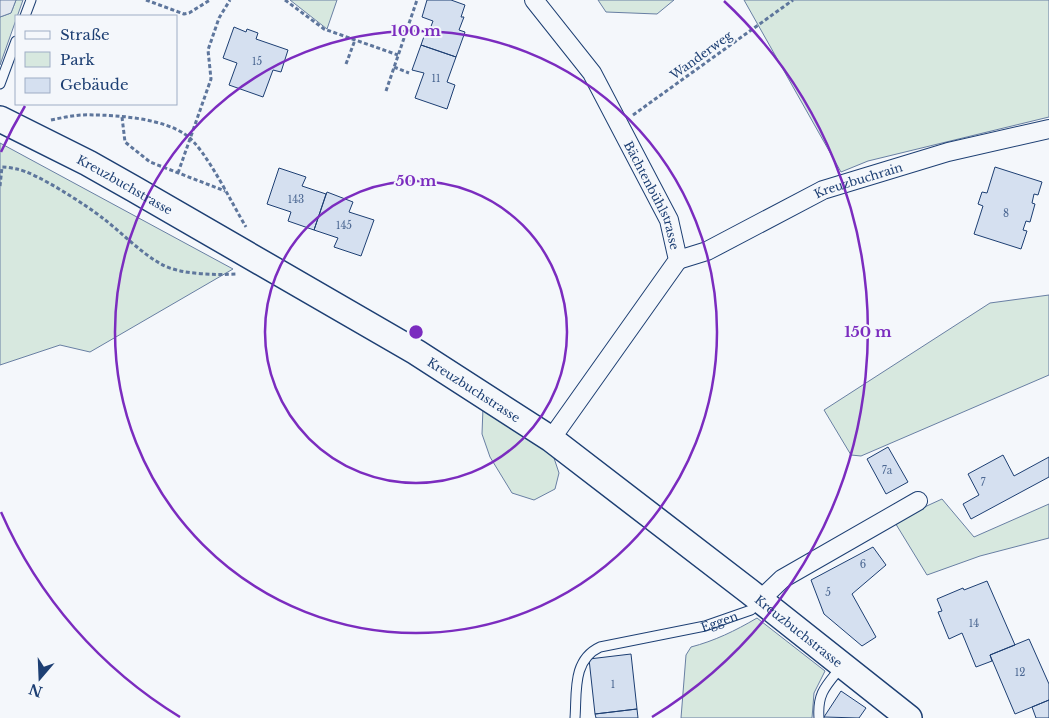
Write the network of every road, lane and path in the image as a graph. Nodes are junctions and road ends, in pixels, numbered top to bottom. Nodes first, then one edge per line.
1 (31, 0) edge
2 (146, 0) edge
3 (210, 0) edge
4 (230, 0) edge
5 (285, 0) edge
6 (417, 0) edge
7 (534, 0) edge
8 (793, 0) edge
9 (25, 15) edge
10 (354, 40) junction
11 (15, 45) edge
12 (398, 55) junction
13 (346, 64) dead end
14 (394, 67) junction
15 (410, 73) dead end
16 (0, 84) edge
17 (386, 91) dead end
18 (122, 117) junction
19 (0, 119) edge
20 (49, 121) dead end
21 (619, 124) junction
22 (1049, 129) edge
23 (190, 138) junction
24 (1, 167) edge
25 (178, 173) junction
26 (0, 186) edge
27 (225, 191) junction
28 (246, 228) dead end
29 (678, 260) junction
30 (264, 265) junction
31 (551, 439) junction
32 (918, 501) dead end
33 (760, 600) junction
34 (843, 665) junction
35 (575, 718) edge
36 (819, 718) edge
37 (909, 718) edge

1 - 9 lane
2 - 3 path
4 - 23 path
5 - 10 path
6 - 12 path
7 - 21 street, Bächtenbühlstrasse
8 - 21 path, Wanderweg
10 - 12 path
10 - 13 path
11 - 16 lane
12 - 14 path
14 - 15 path
14 - 17 path
18 - 20 path
18 - 23 path
18 - 25 path
19 - 30 street, Kreuzbuchstrasse
21 - 29 street, Bächtenbühlstrasse
22 - 29 street, Kreuzbuchrain
23 - 25 path
23 - 27 path
24 - 26 path
24 - 30 path
25 - 27 path
27 - 28 path
29 - 31 street, Bächtenbühlstrasse
30 - 31 street, Kreuzbuchstrasse
31 - 33 street, Kreuzbuchstrasse
32 - 33 street, Eggen
33 - 34 street, Kreuzbuchstrasse
33 - 35 lane, Eggen
34 - 36 lane
34 - 37 street, Kreuzbuchstrasse

